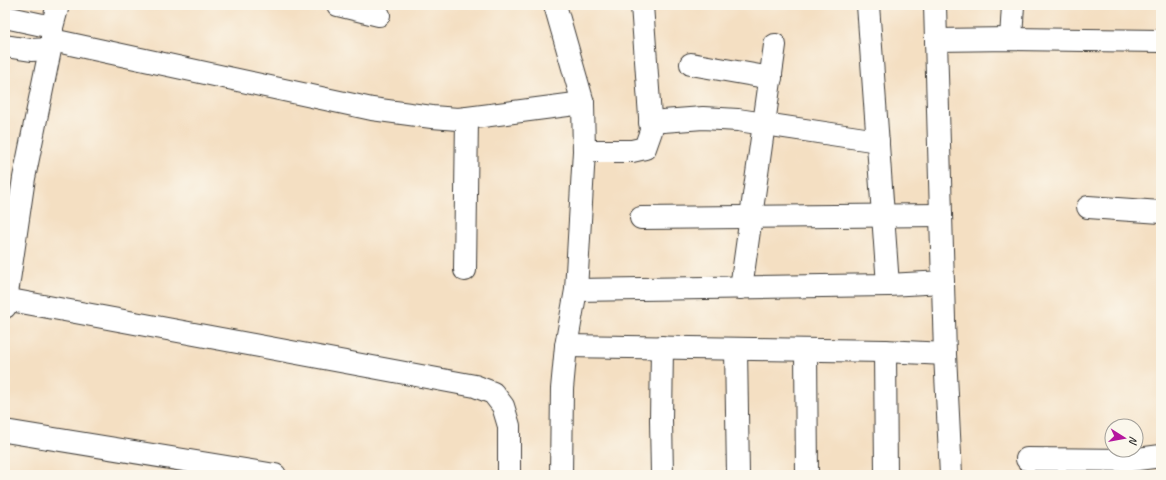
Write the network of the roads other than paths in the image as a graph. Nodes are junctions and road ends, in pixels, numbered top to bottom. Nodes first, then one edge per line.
1 (58, 5) edge
2 (338, 5) edge
3 (555, 5) edge
4 (642, 5) edge
5 (868, 5) edge
6 (935, 5) edge
7 (1013, 5) edge
8 (379, 14) dead end
9 (5, 17) edge
10 (52, 39) junction
11 (1011, 39) junction
12 (936, 40) junction
13 (1161, 41) edge
14 (775, 45) dead end
15 (5, 46) edge
16 (692, 64) dead end
17 (770, 78) junction
18 (583, 103) junction
19 (467, 118) junction
20 (650, 122) junction
21 (764, 123) junction
22 (878, 141) junction
23 (584, 151) junction
24 (1088, 207) dead end
25 (1161, 212) edge
26 (883, 215) junction
27 (941, 215) junction
28 (751, 217) junction
29 (641, 218) dead end
30 (465, 270) dead end
31 (943, 282) junction
32 (888, 285) junction
33 (741, 288) junction
34 (576, 290) junction
35 (6, 302) edge
36 (566, 346) junction
37 (662, 348) junction
38 (736, 349) junction
39 (806, 350) junction
40 (885, 350) junction
41 (945, 354) junction
42 (5, 431) edge
43 (1161, 456) edge
44 (1028, 459) dead end
45 (1129, 467) edge
46 (275, 475) edge
47 (509, 475) edge
48 (561, 475) edge
49 (662, 475) edge
50 (738, 475) edge
51 (807, 475) edge
52 (886, 475) edge
53 (951, 475) edge

1 - 10 street
2 - 8 street
3 - 18 street
4 - 20 street
5 - 22 street
6 - 12 street
7 - 11 street
9 - 10 street
10 - 15 street
10 - 19 street
10 - 35 street
11 - 12 street
11 - 13 street
12 - 27 street
14 - 17 street
16 - 17 street
17 - 21 street
18 - 19 street
18 - 23 street
19 - 30 street
20 - 21 street
20 - 23 street
21 - 22 street
21 - 28 street
22 - 26 street
23 - 34 street
24 - 25 street
26 - 27 street
26 - 28 street
26 - 32 street
27 - 31 street
28 - 29 street
28 - 33 street
31 - 32 street
31 - 41 street
32 - 33 street
33 - 34 street
34 - 36 street
35 - 47 street
36 - 37 street
36 - 48 street
37 - 38 street
37 - 49 street
38 - 39 street
38 - 50 street
39 - 40 street
39 - 51 street
40 - 41 street
40 - 52 street
41 - 53 street
42 - 46 street
43 - 45 street
44 - 45 street

